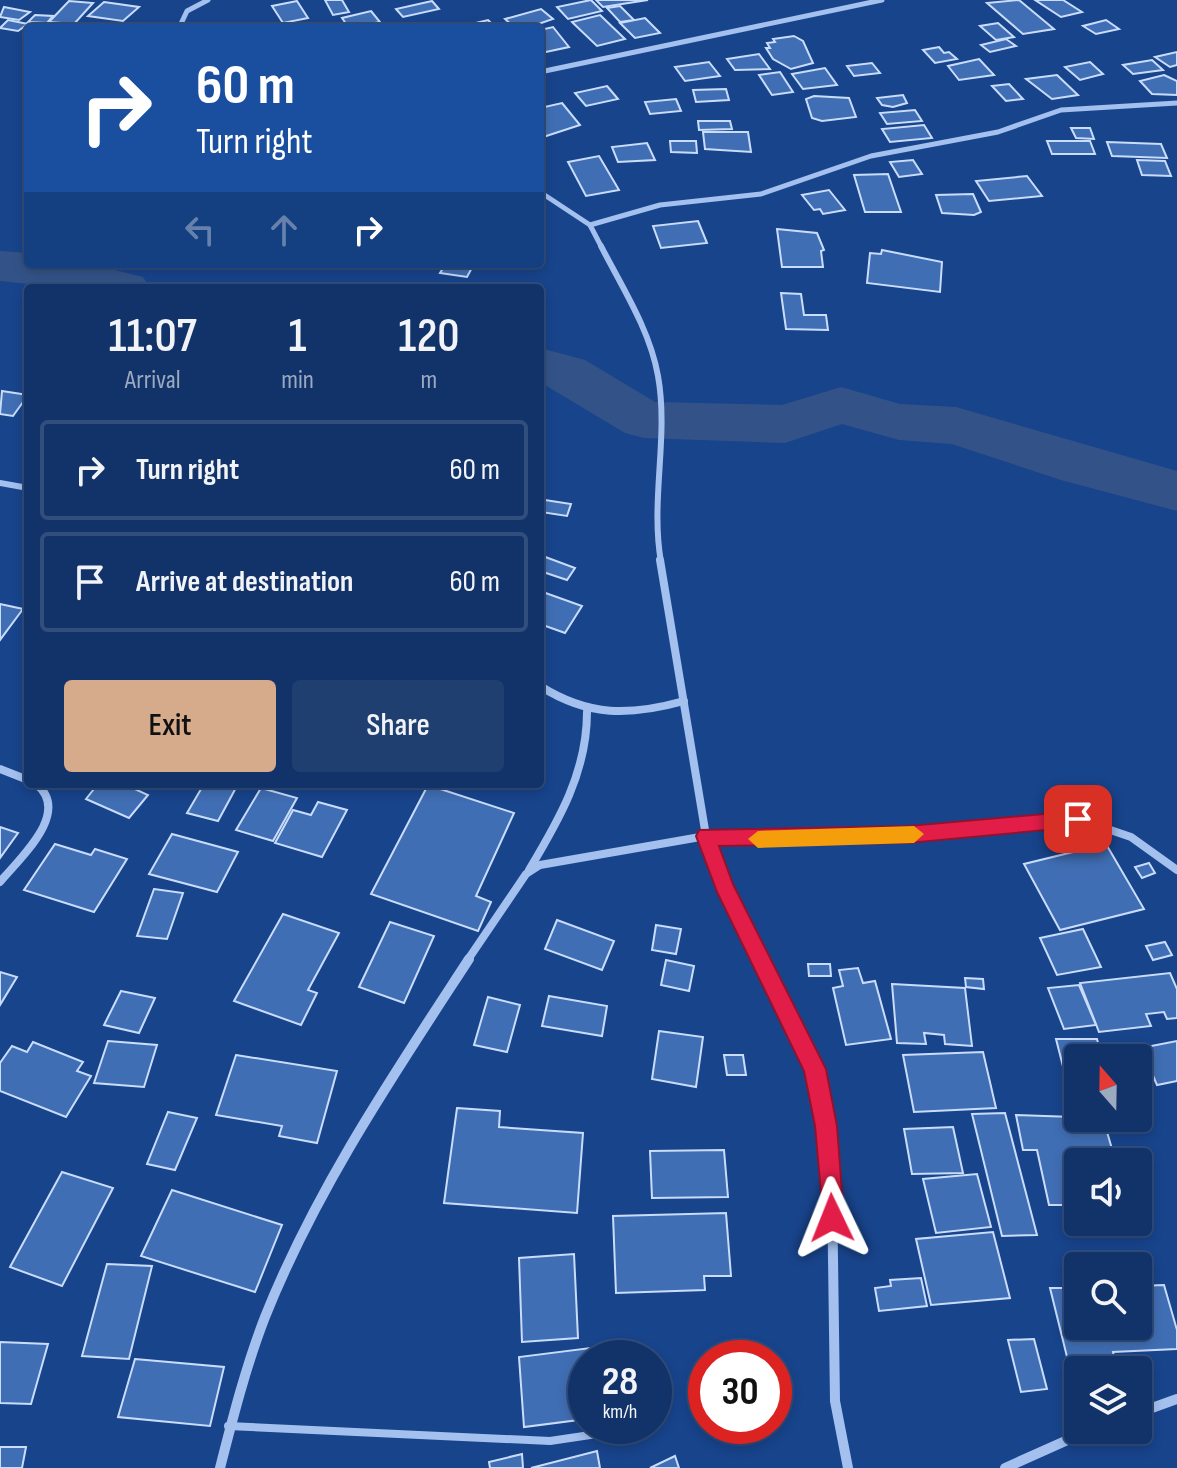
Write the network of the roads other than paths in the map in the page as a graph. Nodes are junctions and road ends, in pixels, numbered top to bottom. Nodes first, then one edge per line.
1 (208, 0) edge
2 (882, 0) edge
3 (181, 24) edge
4 (544, 71) edge
5 (1177, 103) edge
6 (544, 195) edge
7 (590, 225) junction
8 (0, 483) edge
9 (24, 487) edge
10 (544, 689) edge
11 (684, 701) junction
12 (587, 712) junction
13 (0, 769) edge
14 (24, 778) edge
15 (43, 788) edge
16 (706, 836) junction
17 (1177, 870) edge
18 (526, 874) junction
19 (0, 882) edge
20 (1177, 1399) edge
21 (1152, 1408) edge
22 (228, 1426) junction
23 (568, 1438) edge
24 (1064, 1442) edge
25 (220, 1468) edge
26 (848, 1468) edge
27 (1005, 1468) edge

1 - 3 street
2 - 4 street
5 - 7 street
6 - 7 street
7 - 11 street
8 - 9 street
10 - 12 street
11 - 12 street
11 - 16 street
12 - 18 street
13 - 14 street
15 - 19 street
16 - 17 street
16 - 18 street
16 - 26 street
18 - 22 street
20 - 21 street
22 - 23 lane
22 - 25 street
24 - 27 street

